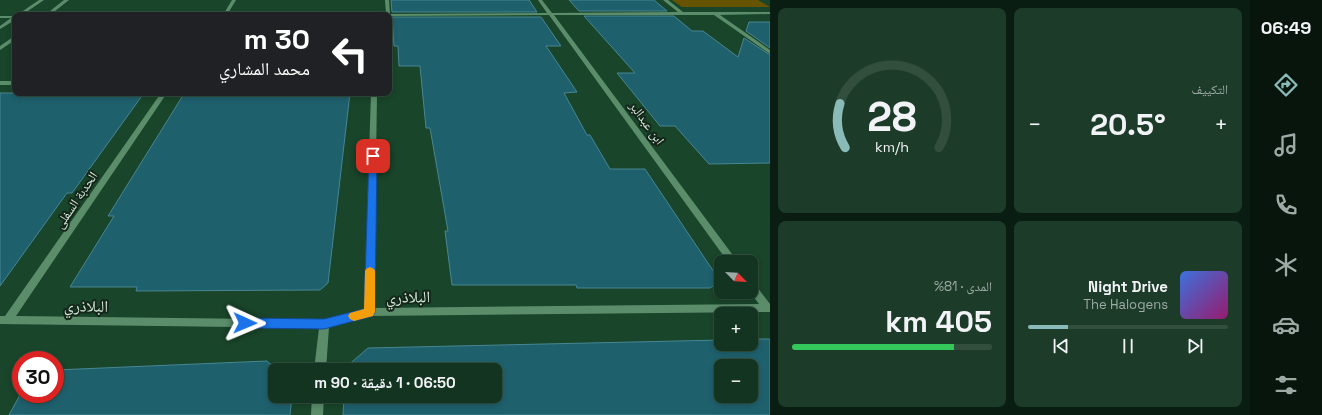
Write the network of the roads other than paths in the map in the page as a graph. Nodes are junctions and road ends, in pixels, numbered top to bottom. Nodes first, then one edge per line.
1 (42, 0) edge
2 (67, 0) edge
3 (234, 0) edge
4 (387, 0) edge
5 (540, 0) edge
6 (666, 0) edge
7 (24, 12) edge
8 (51, 12) edge
9 (227, 12) edge
10 (389, 12) edge
11 (715, 13) junction
12 (770, 13) edge
13 (550, 14) junction
14 (683, 14) junction
15 (392, 15) edge
16 (0, 17) edge
17 (12, 17) edge
18 (12, 19) edge
19 (0, 28) edge
20 (12, 40) edge
21 (0, 48) edge
22 (770, 52) edge
23 (0, 83) edge
24 (12, 83) edge
25 (162, 96) edge
26 (374, 96) edge
27 (728, 255) edge
28 (758, 295) edge
29 (769, 308) edge
30 (369, 312) junction
31 (4, 320) edge
32 (324, 324) junction
33 (321, 363) edge
34 (318, 403) edge
35 (317, 415) edge

1 - 7 street
2 - 8 street
3 - 9 street
4 - 10 street
5 - 13 street, ابن عبدالبر
6 - 14 street
11 - 12 street
11 - 14 street
11 - 22 street
13 - 14 street
13 - 15 street
13 - 27 street, ابن عبدالبر
16 - 17 street
18 - 19 street
20 - 21 street
23 - 24 street
25 - 31 street, الحدبة السفلى
26 - 30 street
28 - 29 street
29 - 30 street, البلاذري
30 - 32 street, البلاذري
31 - 32 street, البلاذري
32 - 33 street
34 - 35 street

